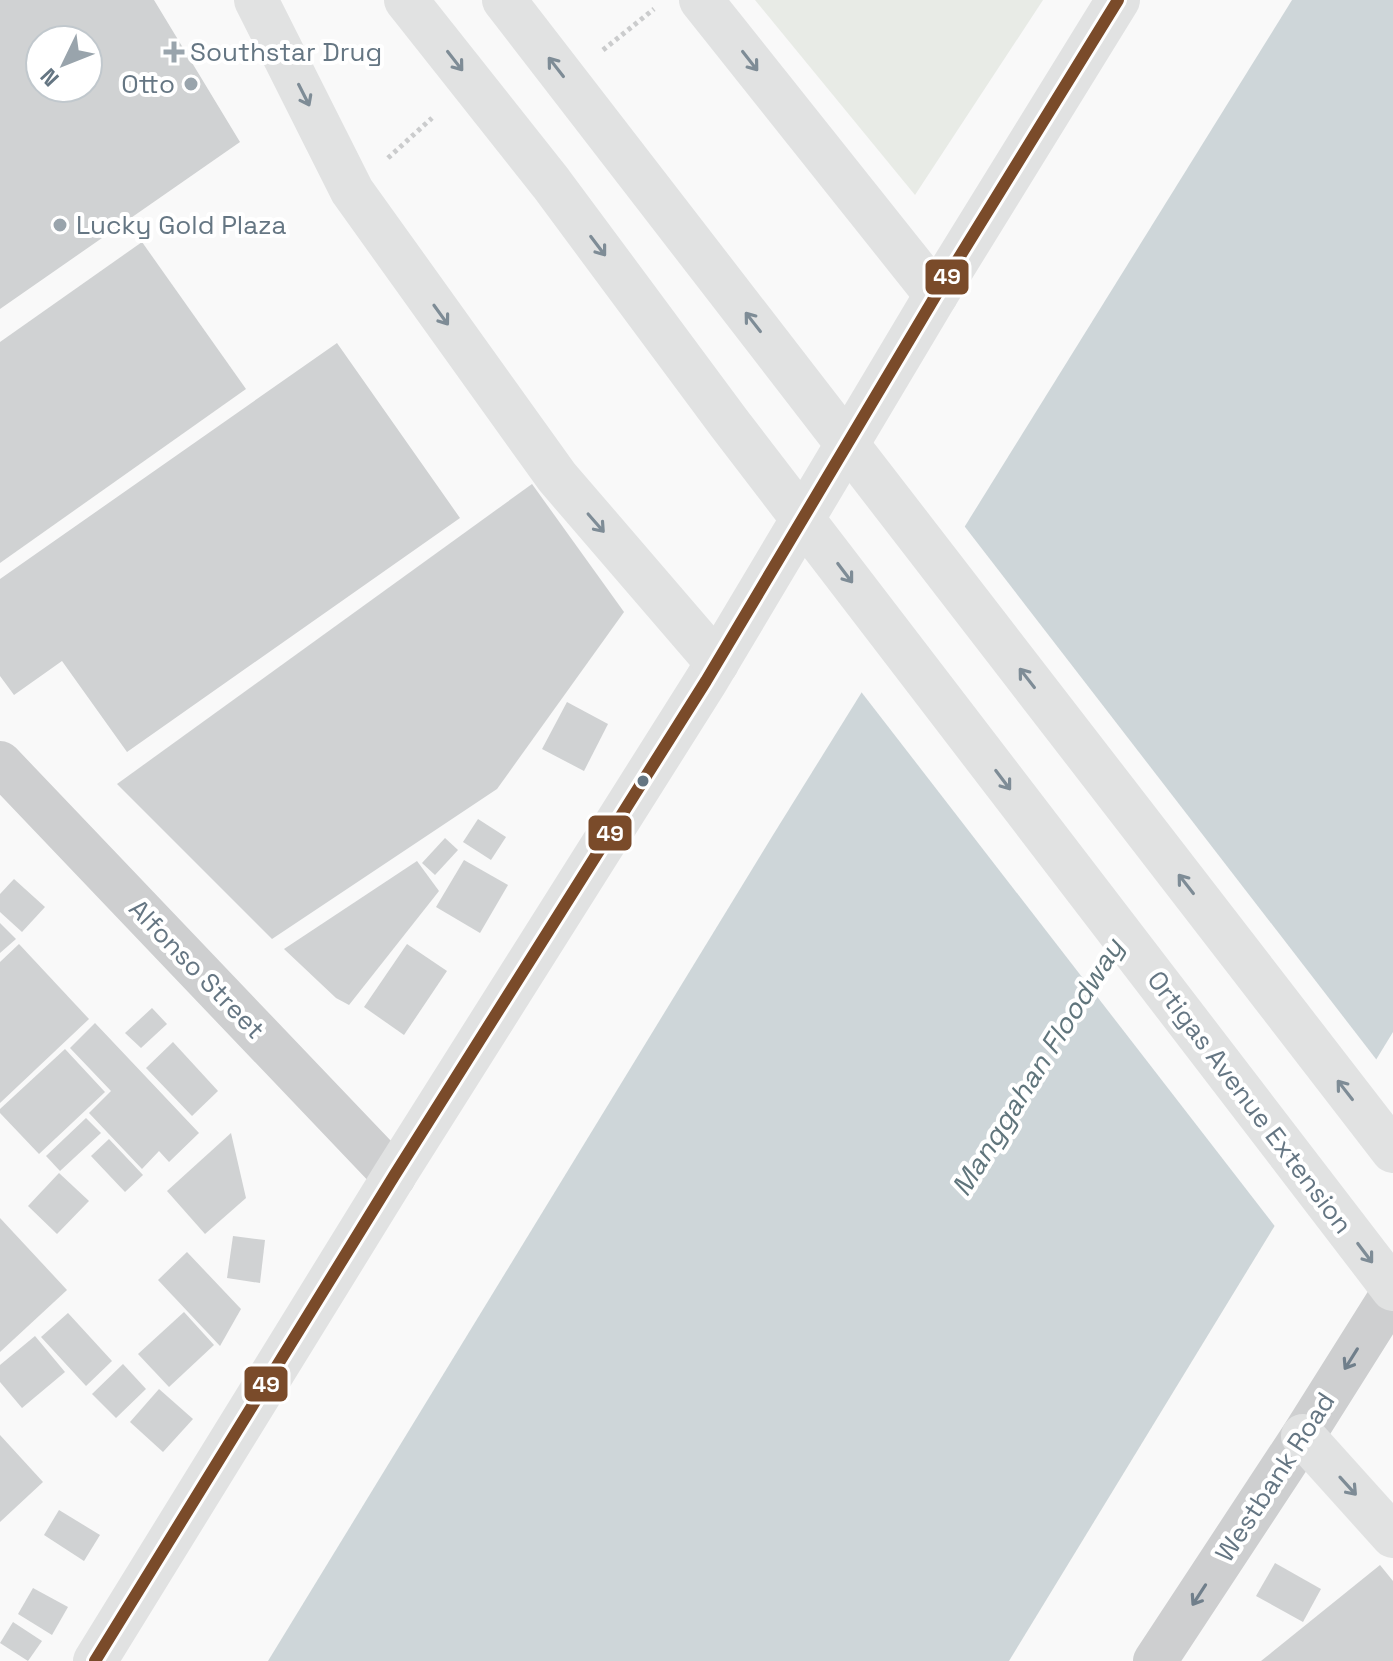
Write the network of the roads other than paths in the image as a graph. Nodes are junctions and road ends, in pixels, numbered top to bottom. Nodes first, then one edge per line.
1 (256, 0) edge
2 (406, 0) edge
3 (504, 0) edge
4 (701, 0) edge
5 (1118, 0) edge
6 (936, 295) junction
7 (717, 663) junction
8 (0, 763) edge
9 (1393, 1151) edge
10 (394, 1176) junction
11 (1393, 1291) edge
12 (1303, 1436) junction
13 (1393, 1536) edge
14 (95, 1661) edge
15 (1155, 1661) edge

1 -> 7 main road
2 -> 11 main road, Ortigas Avenue Extension
9 -> 3 main road
4 -> 6 main road
5 - 6 main road
6 - 7 main road
7 - 10 main road
8 - 10 street, Alfonso Street
10 - 14 main road
11 -> 12 street, Westbank Road
12 -> 13 main road
12 -> 15 street, Westbank Road

